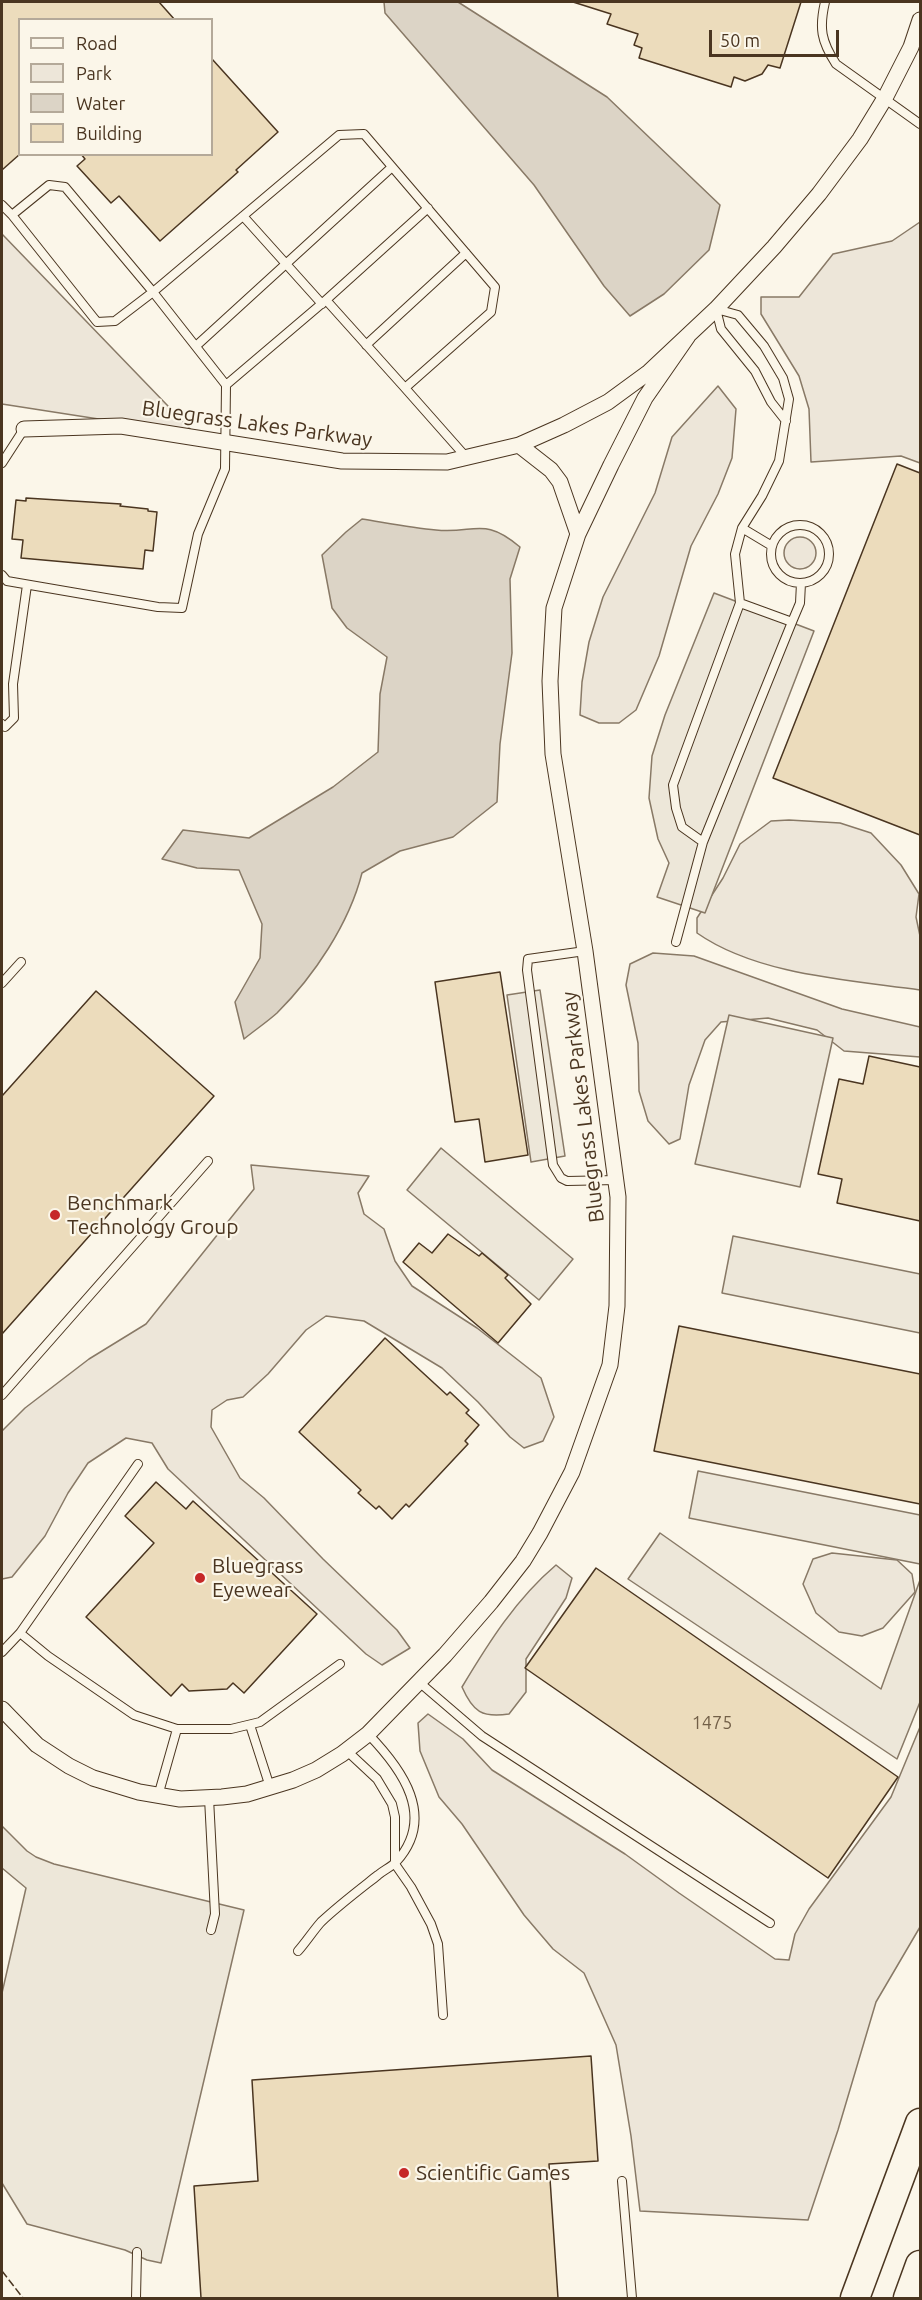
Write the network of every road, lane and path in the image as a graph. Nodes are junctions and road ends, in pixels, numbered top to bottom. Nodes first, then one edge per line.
1 (825, 2) edge
2 (921, 20) edge
3 (885, 98) junction
4 (921, 124) edge
5 (392, 167) junction
6 (2, 205) edge
7 (428, 208) junction
8 (12, 215) junction
9 (243, 216) junction
10 (466, 253) junction
11 (285, 264) junction
12 (153, 292) junction
13 (324, 302) junction
14 (716, 309) junction
15 (688, 336) junction
16 (366, 345) junction
17 (196, 346) junction
18 (226, 385) junction
19 (405, 388) junction
20 (786, 421) junction
21 (24, 429) joint
22 (225, 442) junction
23 (519, 445) junction
24 (466, 458) junction
25 (2, 463) edge
26 (742, 528) junction
27 (578, 534) junction
28 (772, 546) junction
29 (2, 576) edge
30 (801, 583) junction
31 (27, 585) junction
32 (740, 603) junction
33 (792, 622) junction
34 (2, 724) edge
35 (703, 842) junction
36 (676, 942) dead end
37 (585, 951) junction
38 (21, 962) dead end
39 (2, 983) edge
40 (208, 1161) dead end
41 (616, 1180) junction
42 (2, 1395) edge
43 (138, 1464) dead end
44 (20, 1633) junction
45 (2, 1652) edge
46 (340, 1664) dead end
47 (419, 1682) junction
48 (2, 1709) edge
49 (250, 1725) junction
50 (177, 1729) junction
51 (368, 1734) junction
52 (346, 1751) junction
53 (270, 1787) junction
54 (158, 1796) junction
55 (209, 1798) junction
56 (395, 1864) junction
57 (770, 1923) dead end
58 (212, 1930) dead end
59 (298, 1951) dead end
60 (443, 2015) dead end
61 (921, 2123) edge
62 (622, 2181) dead end
63 (137, 2252) dead end
64 (921, 2265) edge
65 (136, 2298) edge
66 (632, 2298) edge
67 (855, 2298) edge
68 (908, 2298) edge

1 - 3 lane
2 - 3 street, Bluegrass Lakes Parkway
3 - 4 lane
3 - 14 street, Bluegrass Lakes Parkway
5 - 7 lane
5 - 9 lane
5 - 11 lane
6 - 8 lane
7 - 10 lane
7 - 13 lane
8 - 12 lane
8 - 12 lane
9 - 11 lane
9 - 12 lane
10 - 16 lane
10 - 19 lane
11 - 13 lane
11 - 17 lane
12 - 17 lane
13 - 16 lane
13 - 18 lane
14 - 15 street, Bluegrass Lakes Parkway
14 - 20 lane
14 - 20 lane
15 - 23 street, Bluegrass Lakes Parkway
15 - 27 street, Bluegrass Lakes Parkway
16 - 19 lane
17 - 18 lane
18 - 22 lane
19 - 24 lane
20 - 26 lane
21 - 22 street, Bluegrass Lakes Parkway
21 - 25 lane
22 - 24 street, Bluegrass Lakes Parkway
22 - 31 lane
23 - 24 street, Bluegrass Lakes Parkway
23 - 27 street
26 - 28 lane
26 - 32 lane
27 - 37 street, Bluegrass Lakes Parkway
28 - 30 lane
28 - 30 lane
29 - 31 lane
30 - 33 lane
31 - 34 lane
32 - 33 lane
32 - 35 lane
33 - 35 lane
35 - 36 lane
37 - 41 street, Bluegrass Lakes Parkway
37 - 41 lane
38 - 39 lane
40 - 42 lane
41 - 47 street, Bluegrass Lakes Parkway
43 - 44 lane
44 - 45 lane
44 - 50 lane
46 - 49 lane
47 - 51 street, Bluegrass Lakes Parkway
47 - 57 lane
48 - 54 street, Bluegrass Lakes Parkway
49 - 50 lane
49 - 53 lane
50 - 54 lane
51 - 52 street, Bluegrass Lakes Parkway
51 - 56 lane
52 - 53 street, Bluegrass Lakes Parkway
52 - 56 lane
53 - 55 street, Bluegrass Lakes Parkway
54 - 55 street, Bluegrass Lakes Parkway
55 - 58 lane
56 - 59 lane
56 - 60 lane
61 - 67 highway
62 - 66 lane
63 - 65 lane
64 - 68 highway

